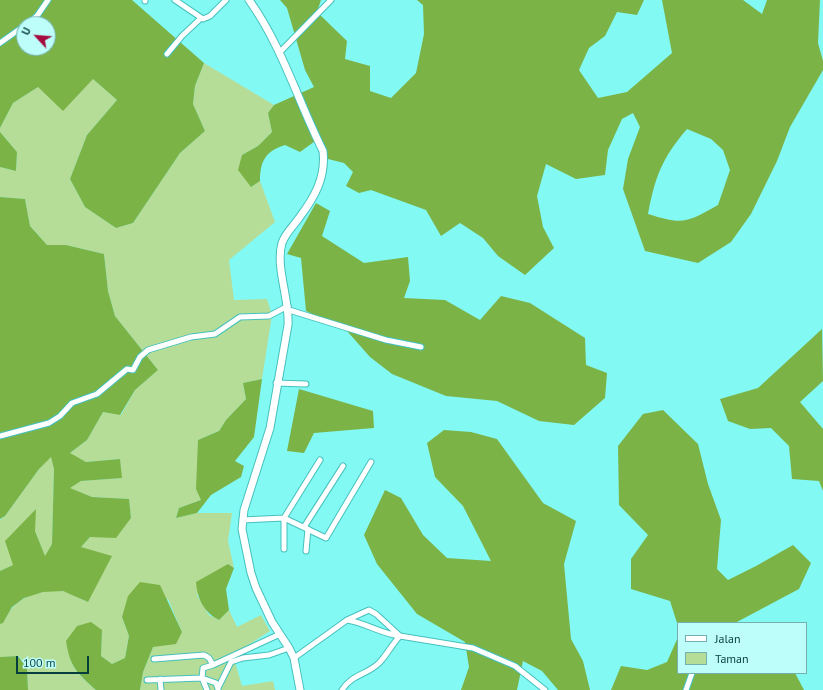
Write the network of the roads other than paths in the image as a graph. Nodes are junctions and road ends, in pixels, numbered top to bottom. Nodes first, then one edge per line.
1 (48, 0) edge
2 (175, 0) edge
3 (226, 0) edge
4 (250, 0) edge
5 (331, 0) edge
6 (36, 16) edge
7 (200, 19) junction
8 (16, 32) edge
9 (0, 43) edge
10 (279, 53) junction
11 (167, 54) dead end
12 (288, 308) junction
13 (421, 347) dead end
14 (276, 383) junction
15 (306, 384) dead end
16 (0, 436) edge
17 (320, 460) dead end
18 (371, 462) dead end
19 (343, 466) dead end
20 (284, 518) junction
21 (242, 520) junction
22 (306, 528) junction
23 (284, 549) dead end
24 (306, 552) dead end
25 (347, 620) junction
26 (280, 634) junction
27 (400, 636) junction
28 (289, 648) junction
29 (294, 658) junction
30 (154, 659) dead end
31 (213, 665) junction
32 (692, 674) edge
33 (202, 678) junction
34 (160, 679) junction
35 (147, 680) dead end
36 (218, 689) edge
37 (161, 690) edge
38 (207, 690) edge
39 (300, 690) edge
40 (342, 690) edge
41 (545, 690) edge
42 (686, 690) edge

1 - 6 street
2 - 7 street
3 - 7 street
4 - 10 street
5 - 10 street
7 - 11 street
8 - 9 street
10 - 12 street
12 - 13 street
12 - 14 street
12 - 16 street
14 - 15 street
14 - 21 street
17 - 20 street
18 - 22 street
19 - 22 street
20 - 21 street
20 - 22 street
20 - 23 street
21 - 26 street
22 - 24 street
25 - 27 street
25 - 27 street
25 - 29 street
26 - 28 street
26 - 31 street
27 - 40 street
27 - 41 street
28 - 29 street
28 - 36 street
29 - 39 street
30 - 31 street
31 - 33 street
32 - 42 street
33 - 34 street
33 - 36 street
33 - 38 street
34 - 35 street
34 - 37 street

